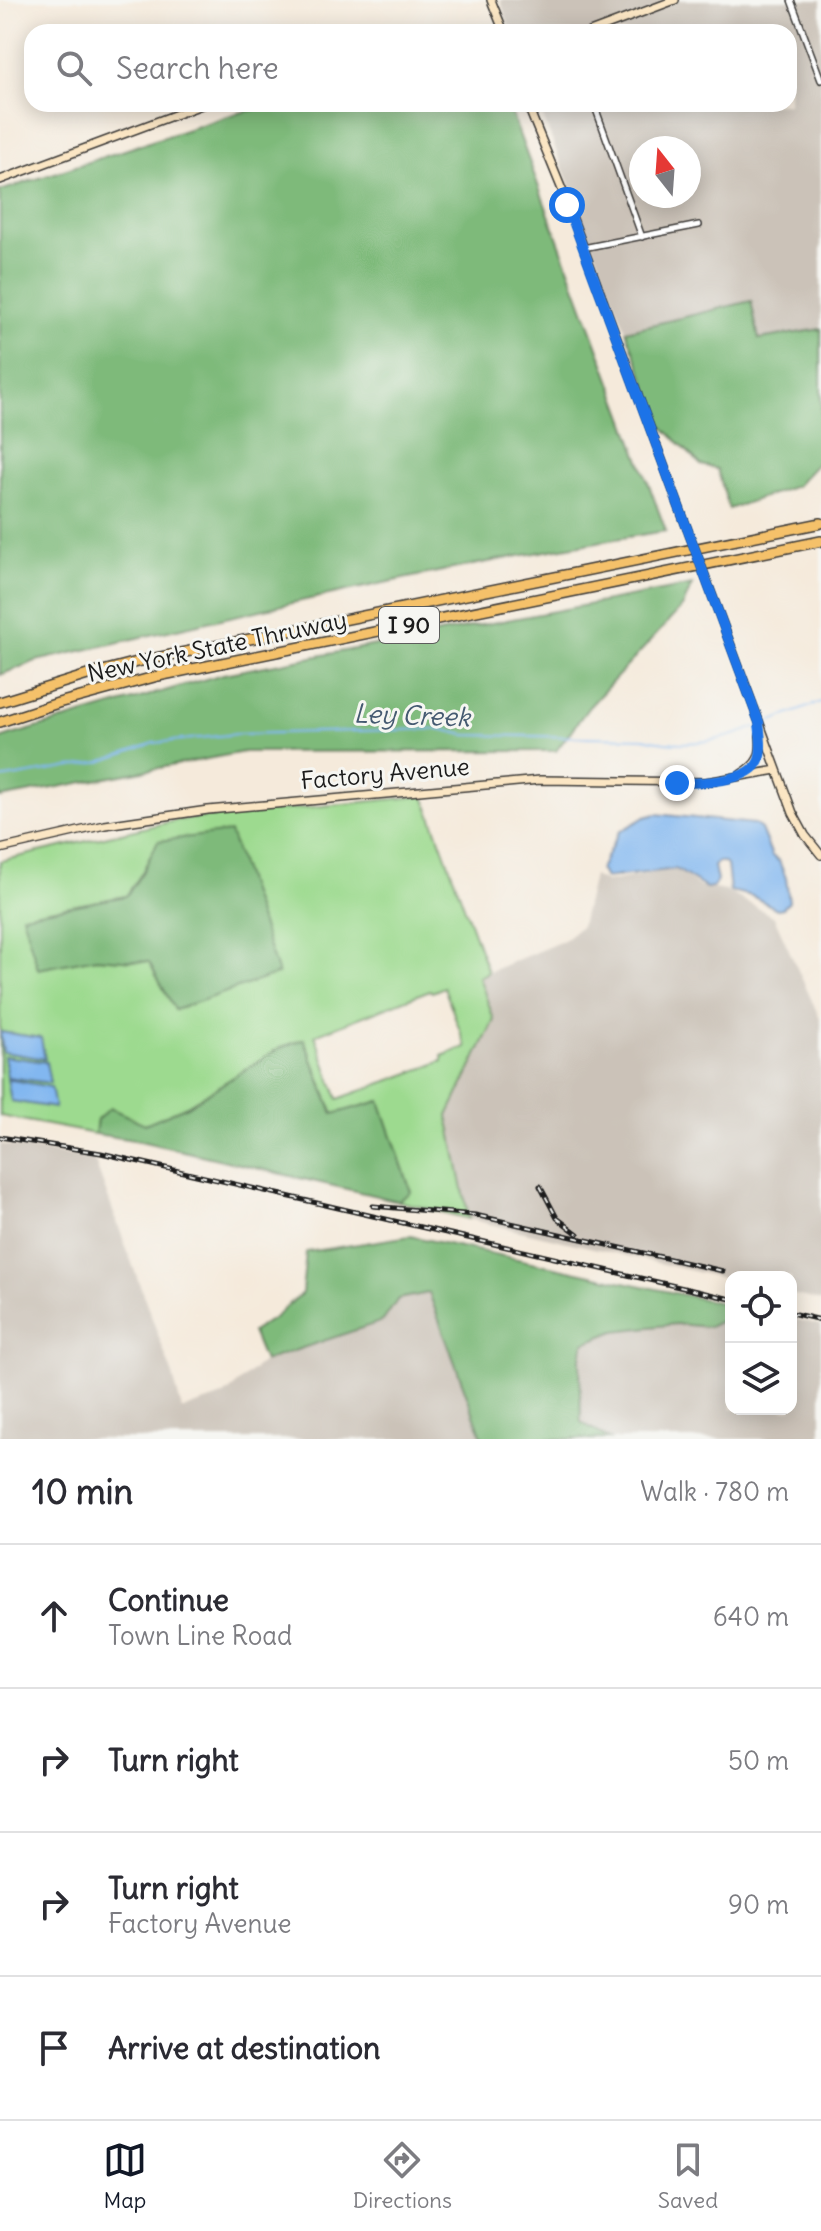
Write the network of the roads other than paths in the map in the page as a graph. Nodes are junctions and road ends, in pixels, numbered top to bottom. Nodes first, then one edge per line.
1 (491, 0) edge
2 (675, 0) edge
3 (791, 0) edge
4 (501, 24) edge
5 (611, 24) edge
6 (821, 80) edge
7 (183, 112) edge
8 (530, 112) edge
9 (597, 112) edge
10 (0, 180) edge
11 (699, 225) dead end
12 (642, 237) junction
13 (583, 248) junction
14 (821, 523) edge
15 (821, 541) edge
16 (0, 702) edge
17 (0, 722) edge
18 (762, 738) junction
19 (777, 770) junction
20 (736, 777) junction
21 (0, 849) edge
22 (821, 855) edge

1 - 4 street
2 - 5 street
3 - 6 street
7 - 10 street
8 - 13 street
9 - 12 street
11 - 12 street
12 - 13 street
13 - 18 street, bridge
14 - 16 highway, New York State Thruway / I 90
15 - 17 highway, New York State Thruway / I 90
18 - 19 street
18 - 20 street
19 - 20 street, Factory Avenue
19 - 22 street
20 - 21 street, Factory Avenue

